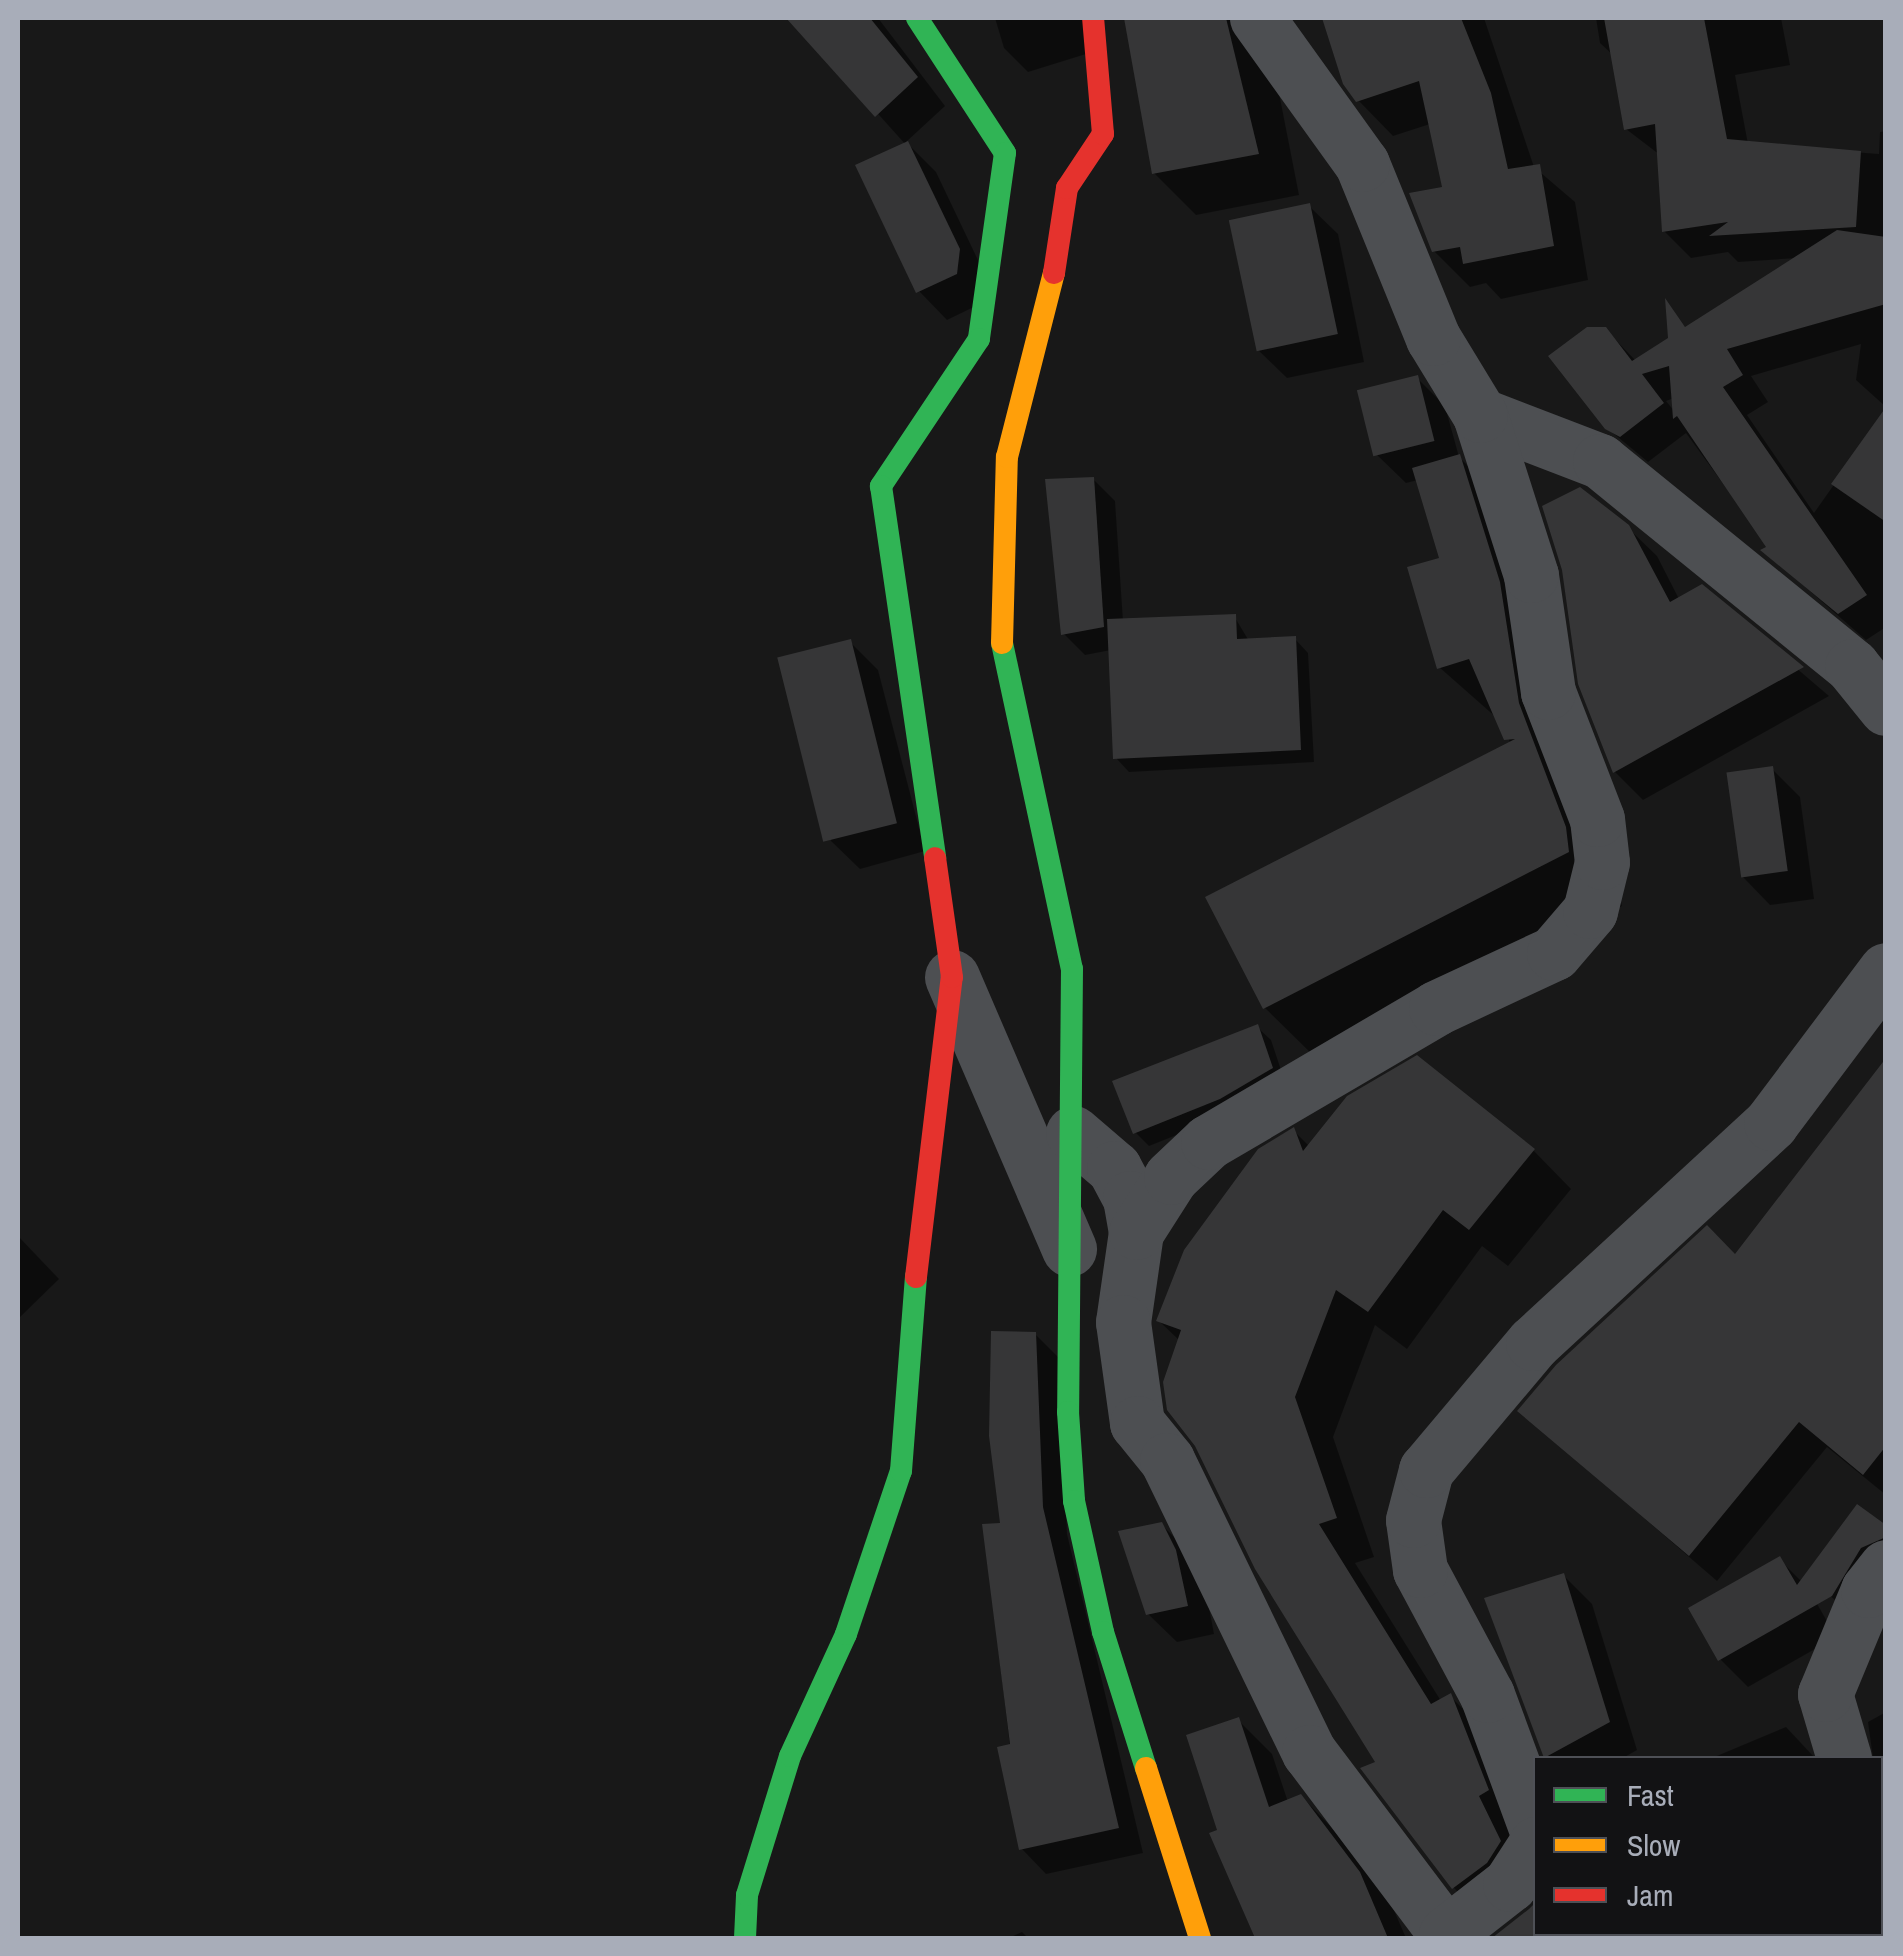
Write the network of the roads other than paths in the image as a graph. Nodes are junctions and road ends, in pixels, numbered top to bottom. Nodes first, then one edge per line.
1 (917, 18) edge
2 (1093, 18) edge
3 (1257, 18) edge
4 (1480, 415) junction
5 (1878, 682) edge
6 (1886, 970) edge
7 (952, 977) junction
8 (1073, 1133) junction
9 (1136, 1232) junction
10 (1069, 1249) junction
11 (1886, 1566) edge
12 (1843, 1756) edge
13 (1533, 1820) edge
14 (1533, 1849) edge
15 (1447, 1936) edge
16 (745, 1938) edge
17 (1200, 1938) edge

1 - 7 main road
2 - 8 main road
3 - 4 street
4 - 5 street
4 - 9 street
6 - 13 street
7 - 10 street
7 - 16 main road
8 - 9 street
8 - 10 main road
9 - 15 street
10 - 17 main road
11 - 12 street
14 - 15 street

